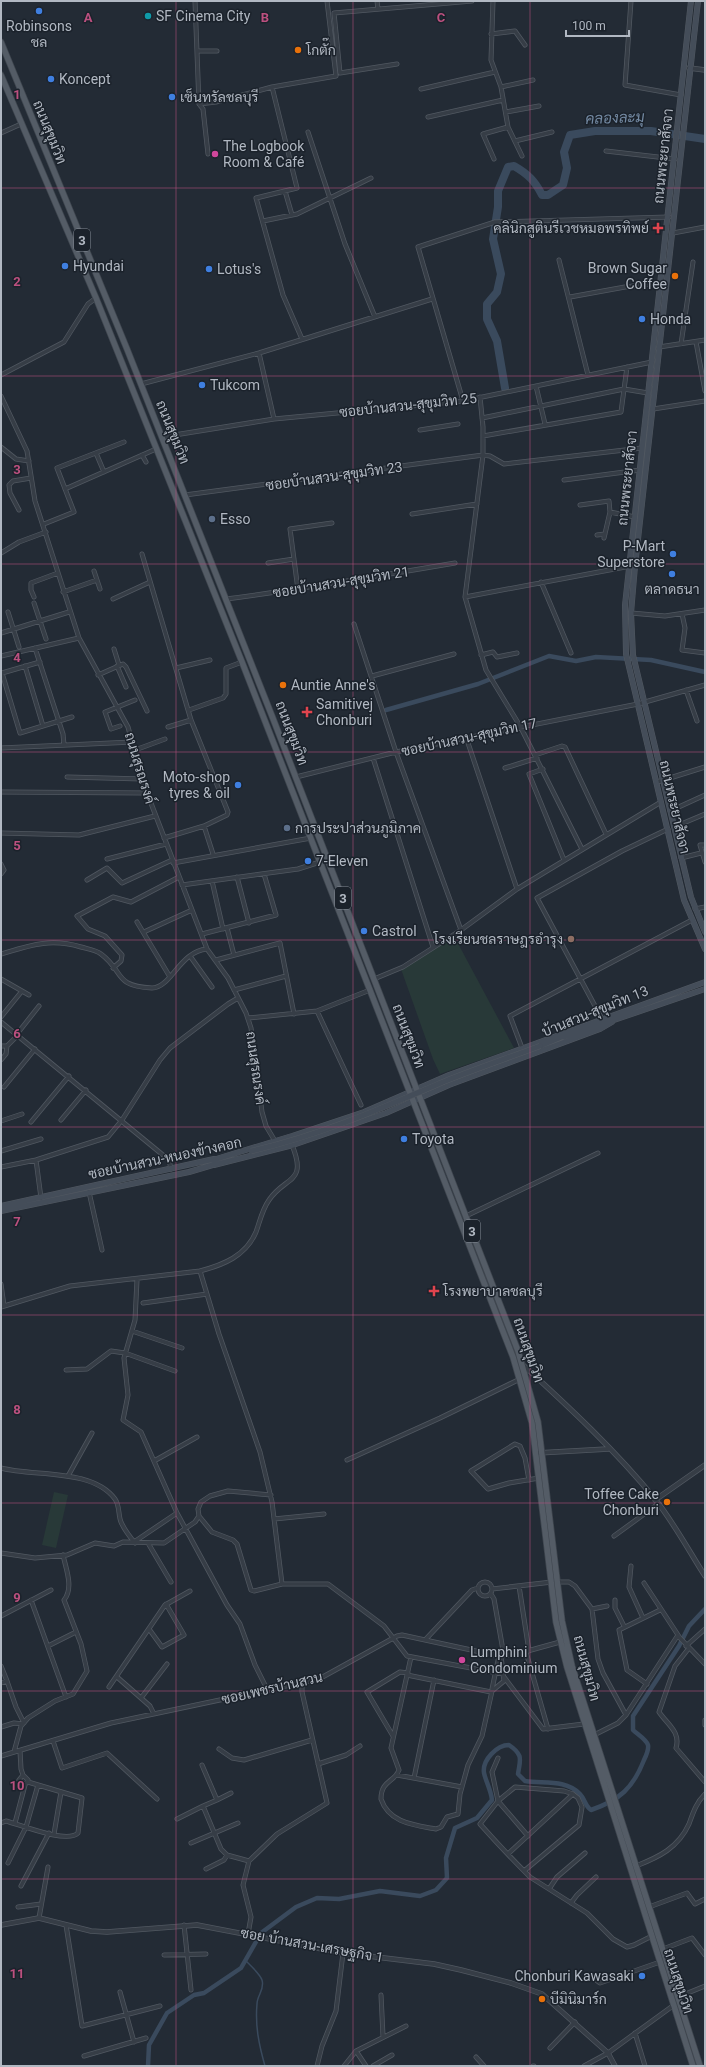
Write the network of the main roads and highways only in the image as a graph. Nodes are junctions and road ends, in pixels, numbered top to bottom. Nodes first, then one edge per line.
1 (692, 1) edge
2 (698, 1) edge
3 (1, 42) edge
4 (1, 76) edge
5 (25, 102) junction
6 (14, 108) junction
7 (664, 257) junction
8 (670, 258) junction
9 (186, 497) junction
10 (178, 502) junction
11 (705, 932) edge
12 (705, 949) edge
13 (705, 982) edge
14 (705, 989) edge
15 (609, 1017) junction
16 (612, 1022) junction
17 (540, 1046) junction
18 (416, 1088) junction
19 (410, 1092) junction
20 (420, 1098) junction
21 (414, 1101) junction
22 (370, 1109) junction
23 (373, 1118) junction
24 (213, 1162) junction
25 (1, 1206) edge
26 (1, 1211) edge
27 (540, 1452) junction
28 (556, 1580) junction
29 (600, 1763) junction
30 (608, 1790) junction
31 (693, 2066) edge
32 (700, 2066) edge

1 - 7 main road, ถนนพระยาสัจจา
2 - 8 main road, ถนนพระยาสัจจา
3 - 5 main road, ถนนสุขุมวิท / 3
4 - 6 main road, ถนนสุขุมวิท / 3
5 - 6 main road
5 - 9 main road, ถนนสุขุมวิท / 3
6 - 10 main road, ถนนสุขุมวิท / 3
7 - 8 main road
7 - 12 main road, ถนนพระยาสัจจา
8 - 11 main road, ถนนพระยาสัจจา
9 - 10 main road
9 - 18 main road, ถนนสุขุมวิท / 3
10 - 19 main road, ถนนสุขุมวิท / 3
13 - 15 main road, บ้านสวน-สุขุมวิท 13
14 - 16 main road, บ้านสวน-สุขุมวิท 13
15 - 17 main road, บ้านสวน-สุขุมวิท 13
15 - 18 main road
16 - 17 main road, บ้านสวน-สุขุมวิท 13
16 - 20 main road
17 - 24 main road, ซอยบ้านสวน-หนองข้างคอก, bridge
18 - 19 main road
18 - 20 main road, ถนนสุขุมวิท / 3
19 - 21 main road, ถนนสุขุมวิท / 3
19 - 22 main road
20 - 21 main road
20 - 27 main road, ถนนสุขุมวิท / 3
21 - 23 main road
21 - 27 main road, ถนนสุขุมวิท / 3
22 - 23 main road
22 - 24 main road
23 - 24 main road
24 - 25 main road, ซอยบ้านสวน-หนองข้างคอก
24 - 26 main road, ซอยบ้านสวน-หนองข้างคอก
27 - 28 main road, ถนนสุขุมวิท / 3
27 - 28 main road, ถนนสุขุมวิท / 3
28 - 29 main road, ถนนสุขุมวิท
28 - 29 main road, ถนนสุขุมวิท
29 - 30 main road, ถนนสุขุมวิท
30 - 31 main road, ถนนสุขุมวิท
30 - 32 main road, ถนนสุขุมวิท

